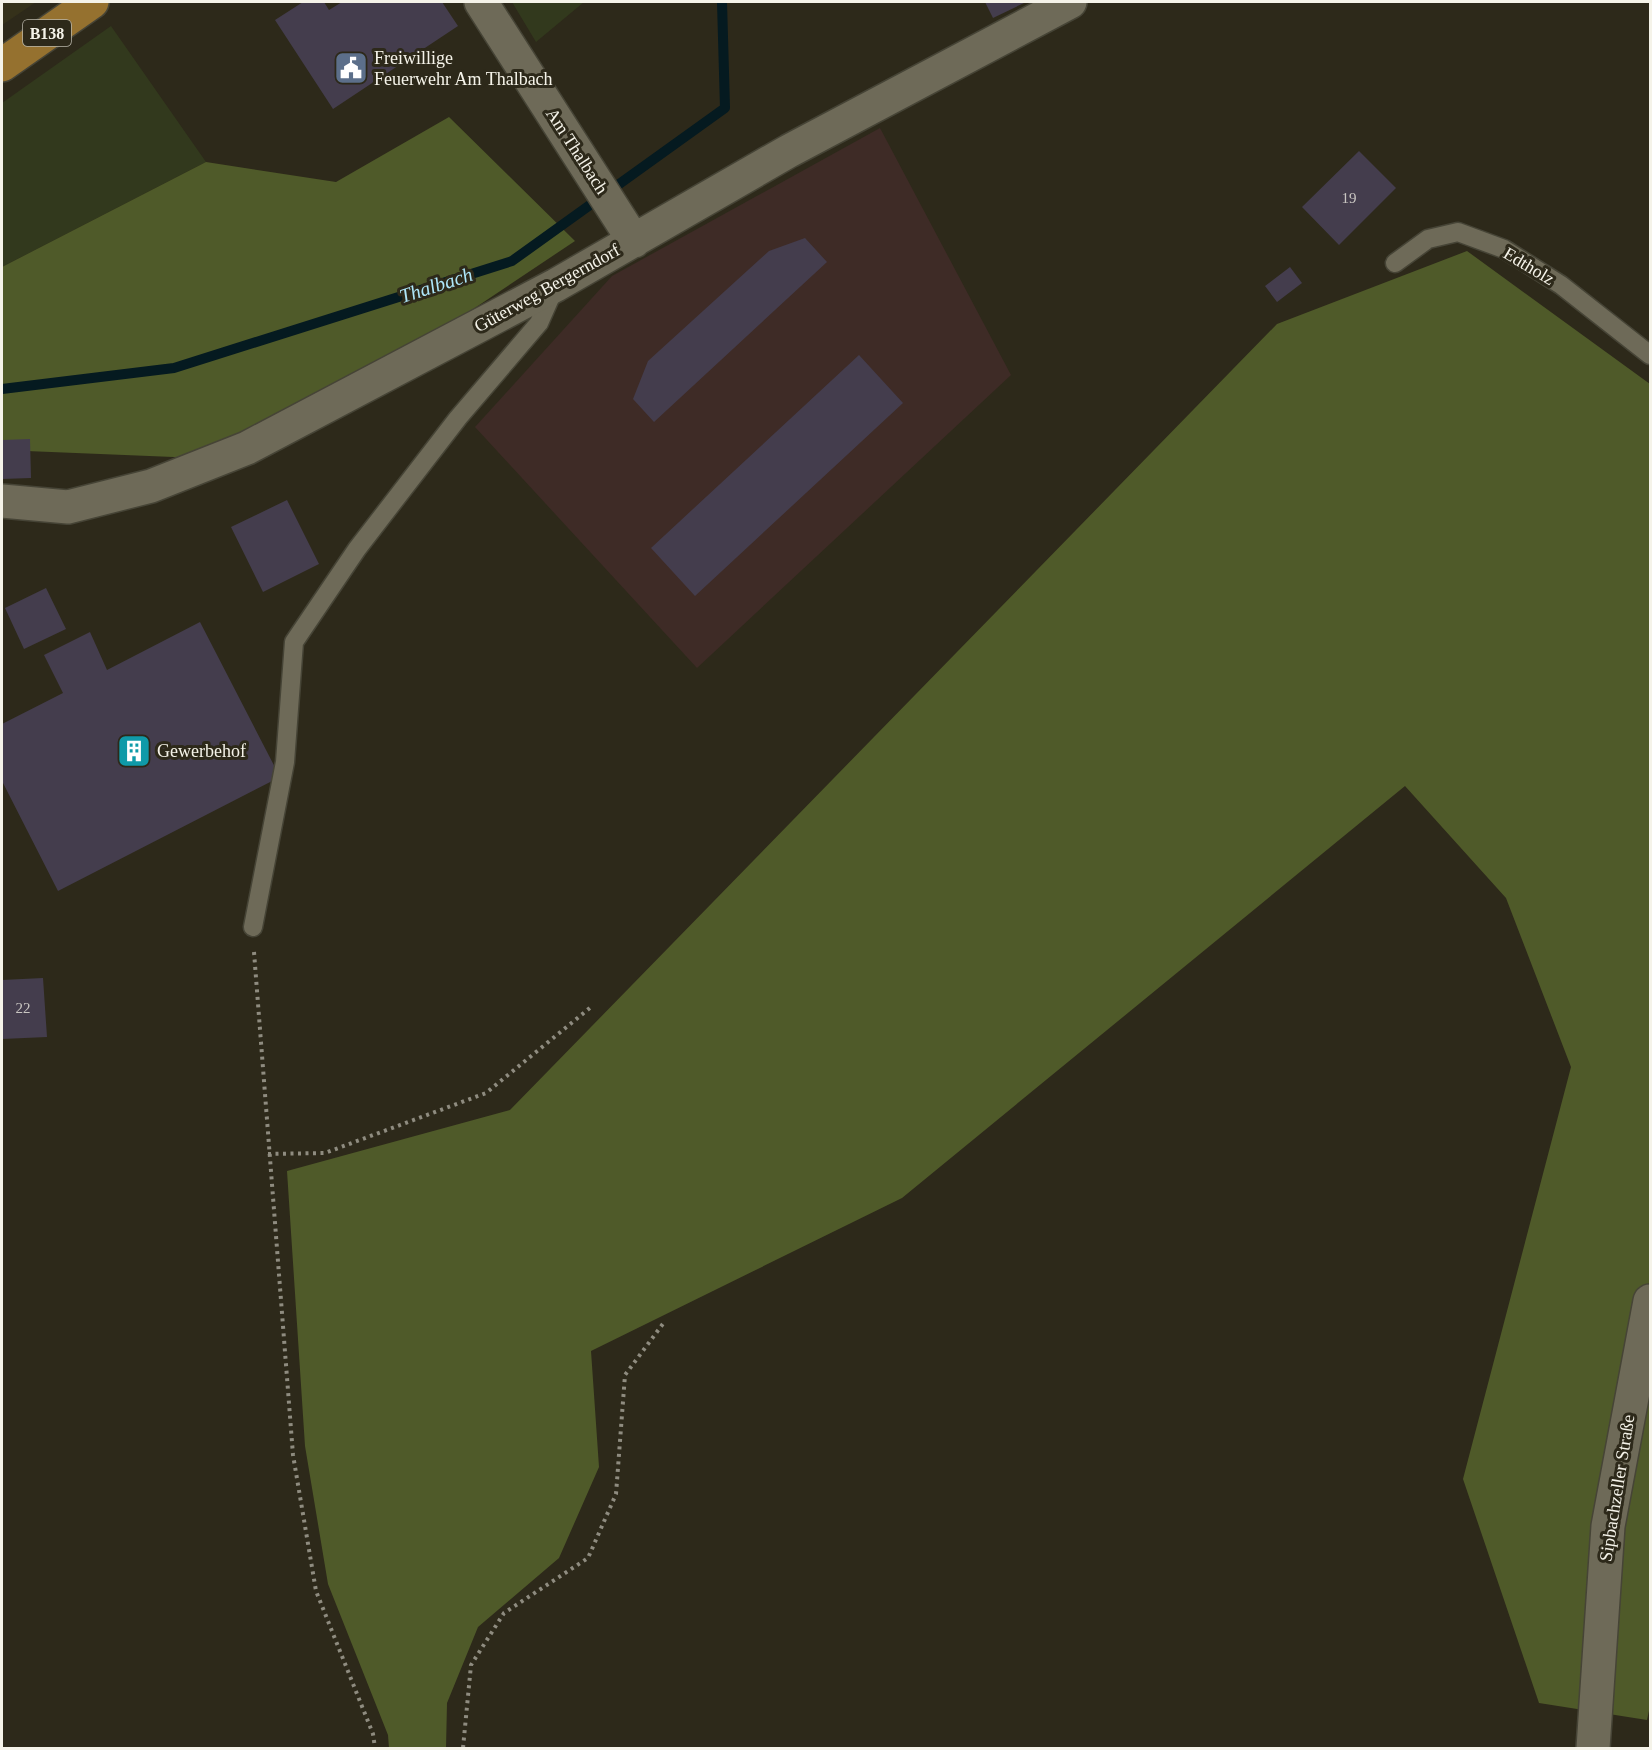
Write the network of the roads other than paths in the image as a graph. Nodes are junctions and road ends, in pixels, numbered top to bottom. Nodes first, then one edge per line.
1 (92, 2) edge
2 (481, 2) edge
3 (1070, 2) edge
4 (2, 65) edge
5 (629, 233) junction
6 (1395, 263) dead end
7 (556, 285) junction
8 (1650, 355) edge
9 (2, 501) edge
10 (253, 927) road end
11 (1650, 1300) edge
12 (1593, 1749) edge

1 - 4 main road, B138
2 - 5 street, Am Thalbach
3 - 5 street, Güterweg Bergerndorf
5 - 7 street, Güterweg Bergerndorf
6 - 8 lane, Edtholz
7 - 9 street, Güterweg Bergerndorf
7 - 10 lane
11 - 12 street, Sipbachzeller Straße

